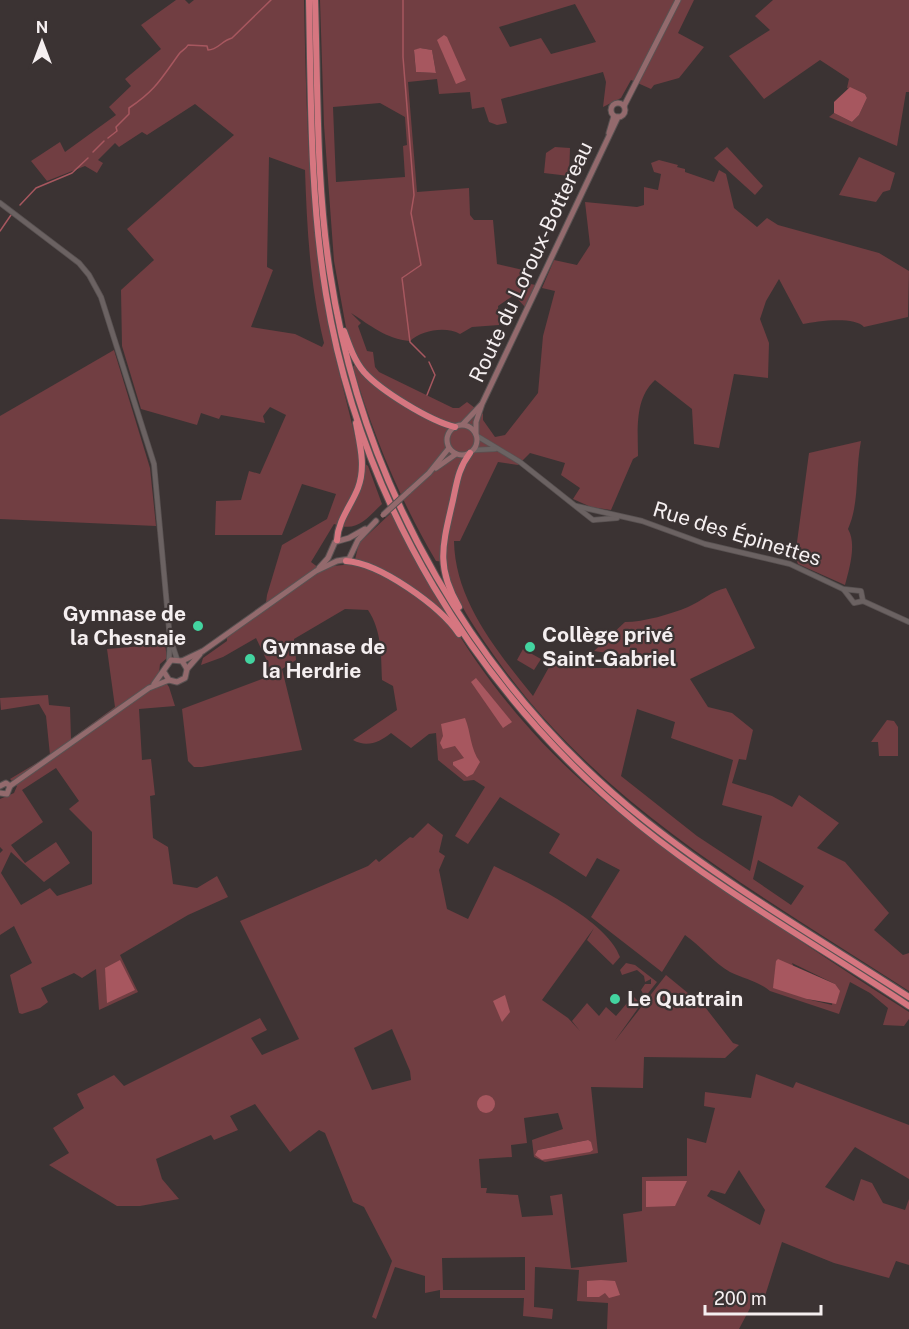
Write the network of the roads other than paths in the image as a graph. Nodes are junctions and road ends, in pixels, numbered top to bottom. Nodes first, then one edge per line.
1 (309, 0) edge
2 (315, 0) edge
3 (678, 0) edge
4 (622, 105) junction
5 (616, 116) junction
6 (0, 203) edge
7 (333, 293) junction
8 (482, 404) junction
9 (355, 411) junction
10 (458, 426) junction
11 (477, 435) junction
12 (449, 448) junction
13 (497, 449) junction
14 (472, 452) junction
15 (456, 454) junction
16 (429, 472) junction
17 (576, 506) junction
18 (594, 510) junction
19 (601, 516) junction
20 (591, 517) junction
21 (376, 521) junction
22 (341, 540) junction
23 (353, 549) junction
24 (331, 553) junction
25 (338, 561) junction
26 (346, 561) junction
27 (316, 571) junction
28 (852, 594) junction
29 (863, 601) junction
30 (909, 622) edge
31 (466, 624) junction
32 (170, 639) junction
33 (203, 651) junction
34 (479, 656) junction
35 (179, 660) junction
36 (169, 661) junction
37 (187, 669) junction
38 (164, 672) junction
39 (169, 680) junction
40 (149, 688) junction
41 (0, 786) edge
42 (10, 786) junction
43 (0, 793) edge
44 (909, 998) edge
45 (909, 1006) edge

1 - 9 highway
2 - 7 highway
3 - 4 main road
4 - 5 main road
4 - 5 main road
5 - 8 main road, Route du Loroux-Bottereau
6 - 32 street
7 - 10 highway
7 - 31 highway
8 - 10 main road, Route du Loroux-Bottereau
8 - 11 main road, Route du Loroux-Bottereau
9 - 22 highway
9 - 34 highway
10 - 11 main road
10 - 12 main road
11 - 13 street
11 - 14 main road
12 - 15 main road
12 - 16 main road
13 - 14 street
13 - 17 street
14 - 15 main road
14 - 31 highway
15 - 16 main road
16 - 21 main road, bridge
17 - 18 street
17 - 20 street
18 - 19 street
18 - 20 street
19 - 20 street, Rue des Épinettes
19 - 28 street, Rue des Épinettes
21 - 22 main road
21 - 23 main road
22 - 23 main road
22 - 24 main road
23 - 26 main road
24 - 25 main road
24 - 27 main road
25 - 26 main road
25 - 27 main road
26 - 34 highway
27 - 33 main road
28 - 29 street
28 - 29 street, Rue des Épinettes
29 - 30 street
31 - 44 highway
32 - 35 street
32 - 36 street
33 - 35 main road
33 - 37 main road
34 - 45 highway
35 - 36 main road
35 - 37 main road
36 - 38 main road
37 - 39 main road
38 - 39 main road
38 - 40 main road
39 - 40 main road
40 - 42 main road
41 - 42 main road
42 - 43 main road

